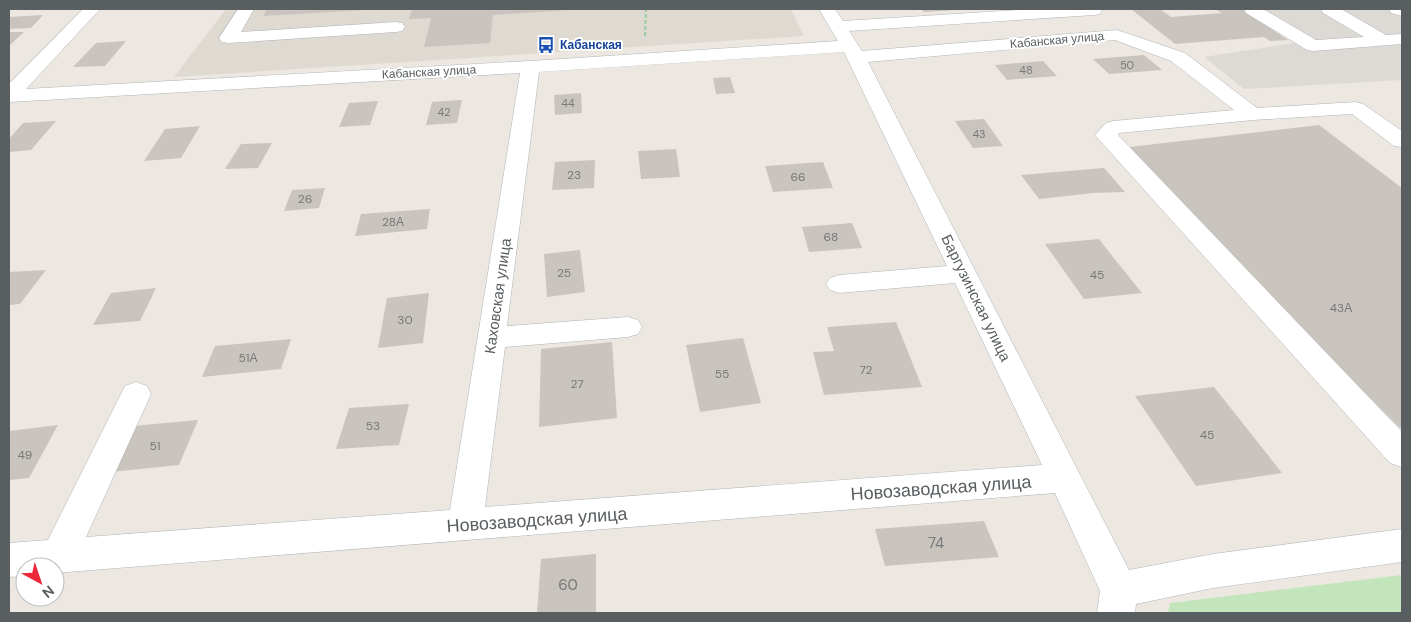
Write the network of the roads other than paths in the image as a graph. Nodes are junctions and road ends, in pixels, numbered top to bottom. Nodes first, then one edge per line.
1 (92, 9) edge
2 (246, 9) edge
3 (827, 9) edge
4 (1252, 9) edge
5 (1329, 9) edge
6 (1397, 9) edge
7 (1093, 10) edge
8 (1402, 11) edge
9 (396, 27) dead end
10 (1118, 35) junction
11 (1402, 40) edge
12 (1384, 41) junction
13 (848, 43) junction
14 (530, 67) junction
15 (9, 96) edge
16 (1253, 114) junction
17 (1402, 141) edge
18 (964, 274) junction
19 (839, 284) dead end
20 (628, 327) dead end
21 (492, 338) junction
22 (136, 394) dead end
23 (1402, 453) edge
24 (1065, 478) junction
25 (465, 525) junction
26 (1402, 546) edge
27 (59, 556) junction
28 (9, 560) edge
29 (1117, 602) edge

1 - 15 street
2 - 9 street
3 - 13 street, Баргузинская улица
4 - 12 street
5 - 12 street
6 - 8 street
7 - 10 street
7 - 13 street
10 - 13 street, Кабанская улица
10 - 16 street, Кабанская улица
11 - 12 street
13 - 14 street, Кабанская улица
13 - 18 street, Баргузинская улица
14 - 15 street, Кабанская улица
14 - 21 street, Каховская улица
16 - 17 street
16 - 23 street
18 - 19 street
18 - 24 street, Баргузинская улица
20 - 21 street
21 - 25 street, Каховская улица
22 - 27 street
24 - 25 street, Новозаводская улица
24 - 29 street, Баргузинская улица
25 - 27 street, Новозаводская улица
26 - 29 street
27 - 28 street, Новозаводская улица

